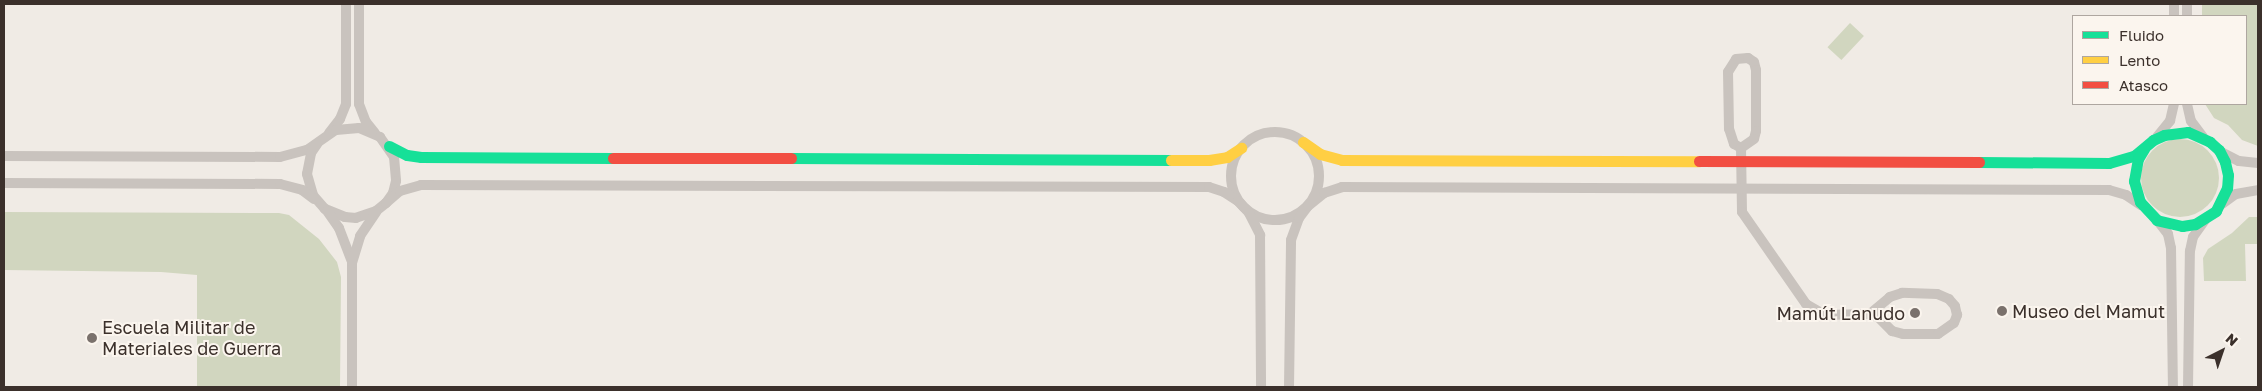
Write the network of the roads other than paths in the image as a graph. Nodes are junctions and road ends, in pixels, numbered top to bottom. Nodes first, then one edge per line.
1 (346, 4) edge
2 (359, 4) edge
3 (2174, 105) edge
4 (2187, 105) edge
5 (325, 136) junction
6 (380, 137) junction
7 (2153, 140) junction
8 (1302, 142) junction
9 (2210, 142) junction
10 (317, 144) junction
11 (388, 146) junction
12 (1241, 148) junction
13 (1741, 148) junction
14 (2144, 149) junction
15 (2219, 150) junction
16 (4, 156) edge
17 (1741, 162) junction
18 (2258, 163) edge
19 (4, 183) edge
20 (1741, 189) junction
21 (2258, 190) edge
22 (386, 203) junction
23 (322, 206) junction
24 (1308, 206) junction
25 (1243, 207) junction
26 (2216, 210) junction
27 (376, 211) junction
28 (2147, 212) junction
29 (2206, 219) junction
30 (2157, 220) junction
31 (352, 263) junction
32 (1870, 314) junction
33 (352, 387) edge
34 (1261, 387) edge
35 (1289, 387) edge
36 (2173, 387) edge
37 (2188, 387) edge

1 - 5 street
2 - 6 street
3 - 7 street
4 - 9 street
5 - 6 street
5 - 10 street
6 - 11 street
7 - 9 street
7 - 14 street
8 - 12 street
8 - 17 street
8 - 24 street
9 - 15 street
10 - 16 street
10 - 23 street
11 - 12 street
11 - 22 street
12 - 25 street
13 - 13 street
13 - 17 street
14 - 17 street
14 - 28 street
15 - 18 street
15 - 26 street
17 - 20 street
19 - 23 street
20 - 24 street
20 - 28 street
20 - 32 street
21 - 26 street
22 - 25 street
22 - 27 street
23 - 27 street
23 - 31 street
24 - 25 street
24 - 35 street
25 - 34 street
26 - 29 street
27 - 31 street
28 - 30 street
29 - 30 street
29 - 37 street
30 - 36 street
31 - 33 street
32 - 32 street

